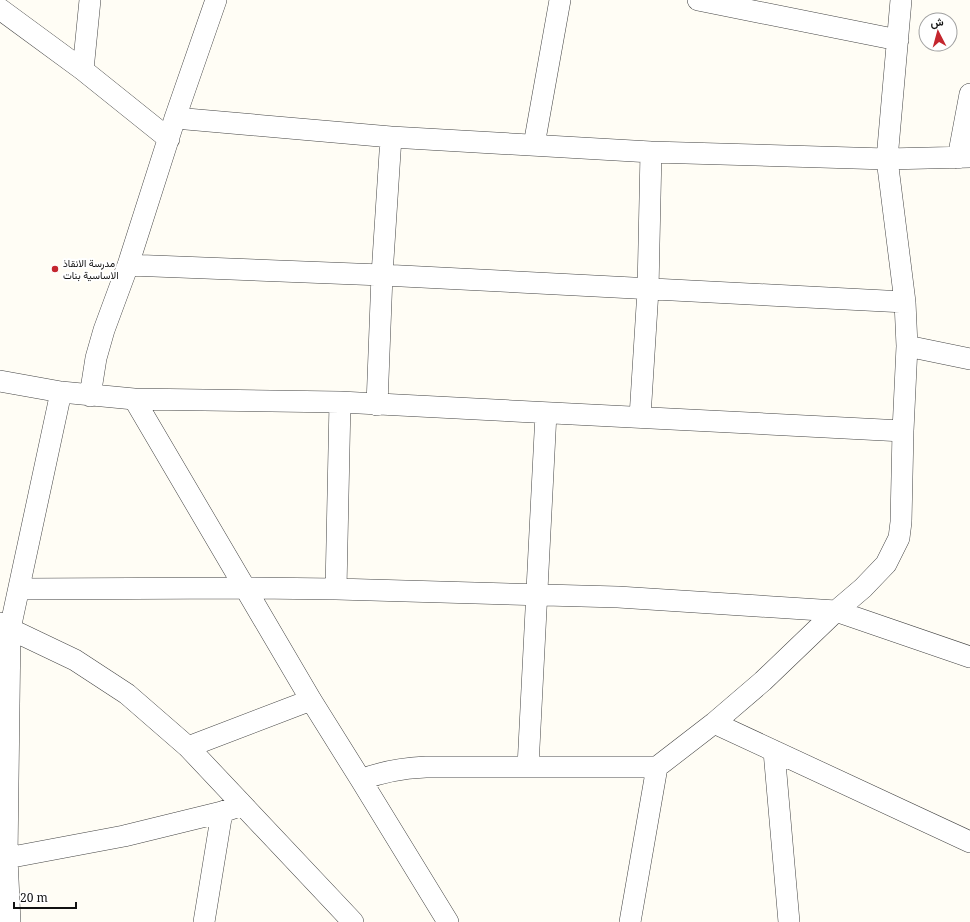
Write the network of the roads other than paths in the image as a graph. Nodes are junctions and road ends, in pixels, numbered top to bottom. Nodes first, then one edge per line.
1 (90, 0) edge
2 (216, 0) edge
3 (560, 0) edge
4 (698, 0) edge
5 (901, 0) edge
6 (0, 9) edge
7 (898, 40) junction
8 (83, 70) junction
9 (970, 94) edge
10 (175, 118) junction
11 (391, 137) junction
12 (169, 140) junction
13 (534, 145) junction
14 (651, 152) junction
15 (964, 158) edge
16 (888, 160) junction
17 (128, 265) junction
18 (382, 275) junction
19 (648, 290) junction
20 (905, 302) junction
21 (907, 346) junction
22 (970, 359) edge
23 (0, 381) edge
24 (61, 392) junction
25 (90, 396) junction
26 (134, 399) junction
27 (340, 402) junction
28 (377, 405) junction
29 (546, 413) junction
30 (640, 417) junction
31 (903, 431) junction
32 (246, 588) junction
33 (19, 589) junction
34 (336, 589) junction
35 (536, 595) junction
36 (836, 611) junction
37 (5, 626) edge
38 (970, 657) edge
39 (311, 700) junction
40 (714, 723) junction
41 (188, 746) junction
42 (774, 751) junction
43 (528, 766) junction
44 (657, 767) junction
45 (361, 780) junction
46 (242, 805) junction
47 (222, 812) junction
48 (970, 842) edge
49 (7, 858) junction
50 (10, 922) edge
51 (204, 922) edge
52 (353, 922) edge
53 (448, 922) edge
54 (630, 922) edge
55 (789, 922) edge

1 - 8 street
2 - 10 street
3 - 13 street
4 - 7 street
5 - 7 street
6 - 8 street
7 - 16 street
8 - 12 street
9 - 15 street
10 - 11 street
10 - 12 street
11 - 13 street
11 - 18 street
12 - 17 street
13 - 14 street
14 - 16 street
14 - 19 street
15 - 16 street
16 - 20 street
17 - 18 street
17 - 25 street
18 - 19 street
18 - 28 street
19 - 20 street
19 - 30 street
20 - 21 street
21 - 22 street
21 - 31 street
23 - 24 street
24 - 25 street
24 - 33 street
25 - 26 street
26 - 27 street
26 - 32 street
27 - 28 street
27 - 34 street
28 - 29 street
29 - 30 street
29 - 35 street
30 - 31 street
31 - 36 street
32 - 33 street
32 - 34 street
32 - 39 street
33 - 37 street
34 - 35 street
35 - 36 street
35 - 43 street
36 - 38 street
36 - 40 street
37 - 41 street
37 - 49 street
39 - 41 street
39 - 45 street
40 - 42 street
40 - 44 street
41 - 46 street
42 - 48 street
42 - 55 street
43 - 44 street
43 - 45 street
44 - 54 street
45 - 53 street
46 - 47 street
46 - 52 street
47 - 49 street
47 - 51 street
49 - 50 street

